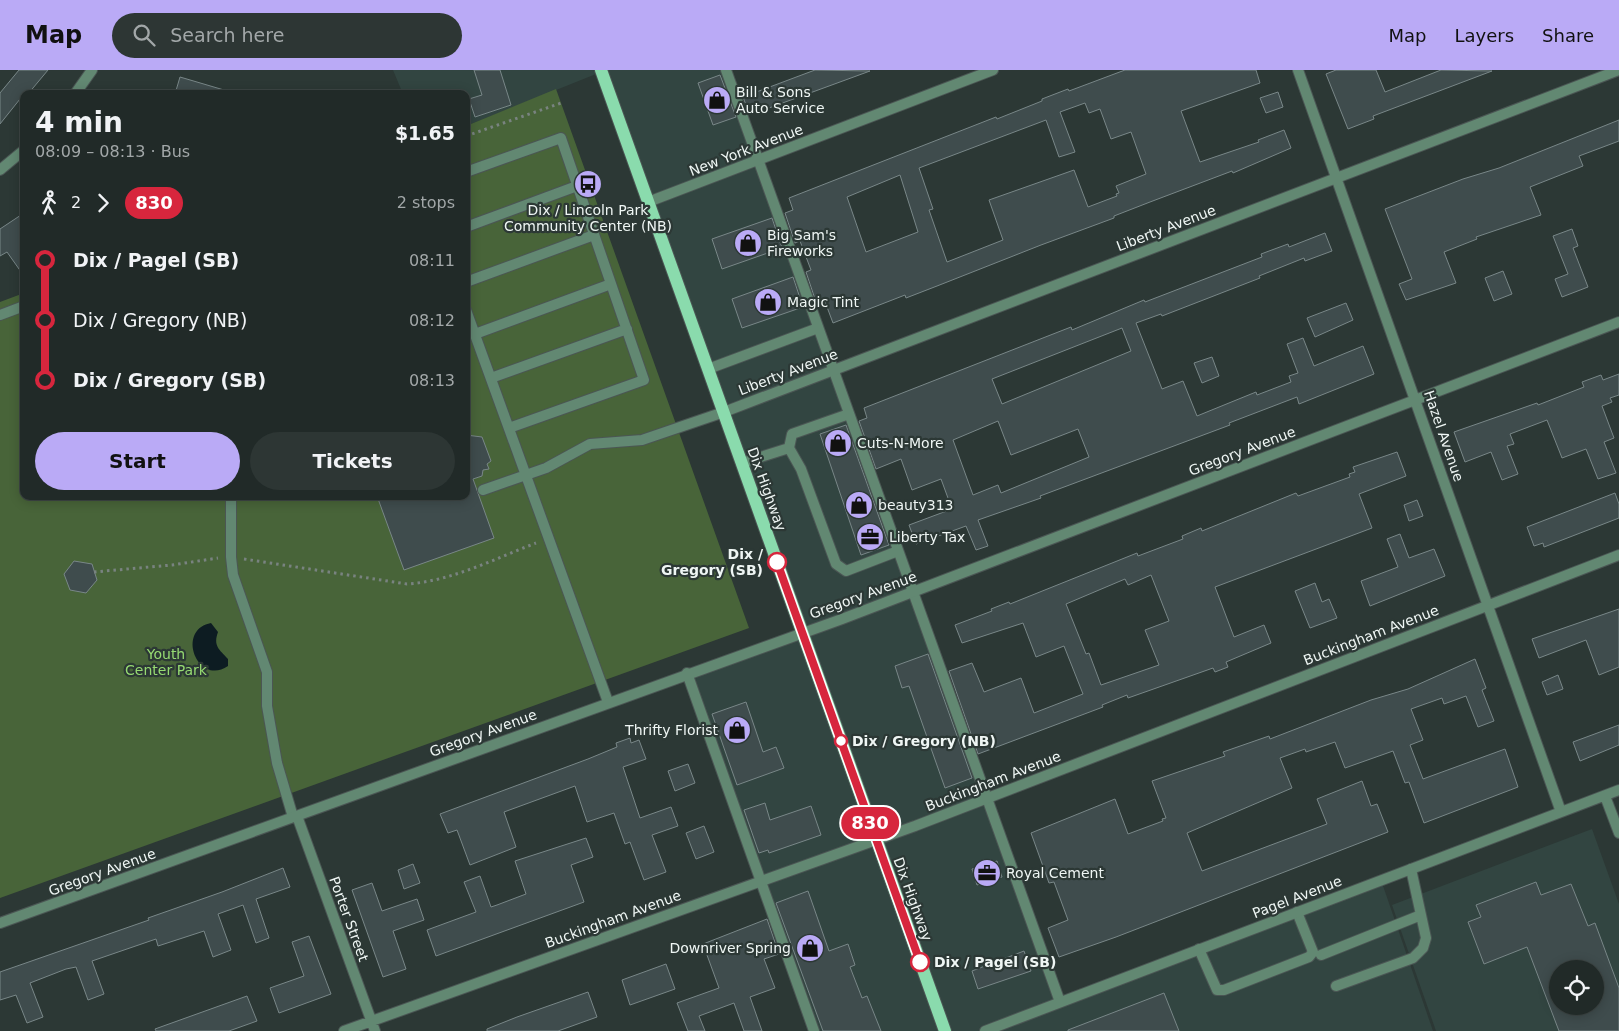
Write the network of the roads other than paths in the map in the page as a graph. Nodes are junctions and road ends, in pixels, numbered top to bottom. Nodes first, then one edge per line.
1 (92, 70) edge
2 (601, 70) edge
3 (726, 70) edge
4 (993, 70) edge
5 (1298, 70) edge
6 (1619, 70) edge
7 (78, 90) edge
8 (20, 153) edge
9 (758, 160) junction
10 (0, 170) edge
11 (470, 171) edge
12 (1336, 178) junction
13 (577, 186) junction
14 (648, 202) junction
15 (470, 226) edge
16 (594, 235) junction
17 (470, 281) edge
18 (611, 284) junction
19 (20, 308) edge
20 (0, 315) edge
21 (470, 321) edge
22 (1619, 322) edge
23 (818, 328) junction
24 (627, 329) junction
25 (475, 334) junction
26 (708, 369) junction
27 (833, 370) junction
28 (491, 378) junction
29 (1416, 398) junction
30 (724, 412) junction
31 (849, 414) junction
32 (509, 428) junction
33 (789, 448) junction
34 (742, 463) junction
35 (526, 475) junction
36 (483, 490) dead end
37 (231, 500) edge
38 (898, 551) junction
39 (1619, 555) edge
40 (913, 592) junction
41 (1488, 605) junction
42 (802, 632) junction
43 (687, 673) junction
44 (608, 702) junction
45 (1619, 790) edge
46 (1605, 796) junction
47 (987, 798) junction
48 (1561, 812) junction
49 (295, 816) junction
50 (1619, 833) edge
51 (876, 838) junction
52 (1411, 869) junction
53 (760, 880) junction
54 (1298, 912) junction
55 (1421, 915) junction
56 (0, 923) edge
57 (1198, 950) junction
58 (1321, 955) dead end
59 (1336, 986) dead end
60 (1060, 1002) junction
61 (373, 1026) edge
62 (344, 1031) edge
63 (814, 1031) edge
64 (945, 1031) edge
65 (985, 1031) edge

1 - 7 street
2 - 14 main road, Dix Highway
3 - 9 street
4 - 9 street, New York Avenue
5 - 12 street, Hazel Avenue
6 - 12 street, Liberty Avenue
8 - 10 street
9 - 14 street, New York Avenue
9 - 23 street
11 - 13 street
12 - 27 street, Liberty Avenue
12 - 29 street, Hazel Avenue
13 - 15 street
13 - 16 street
14 - 26 main road, Dix Highway
16 - 17 street
16 - 18 street
18 - 24 street
18 - 25 street
19 - 20 street
21 - 25 street
22 - 29 street, Gregory Avenue
23 - 26 street
23 - 27 street
24 - 28 street
24 - 32 street
25 - 28 street
26 - 30 main road, Dix Highway
27 - 30 street, Liberty Avenue
27 - 31 street
28 - 32 street
29 - 40 street, Gregory Avenue
29 - 41 street, Hazel Avenue
30 - 34 main road, Dix Highway
30 - 35 street, Liberty Avenue
31 - 33 street
31 - 38 street
32 - 35 street
33 - 34 street
33 - 38 street
34 - 42 main road, Dix Highway
35 - 36 street, Liberty Avenue
35 - 44 street
37 - 49 street, Porter Street
38 - 40 street
39 - 41 street, Buckingham Avenue
40 - 42 street, Gregory Avenue
40 - 47 street
41 - 47 street, Buckingham Avenue
41 - 48 street, Hazel Avenue
42 - 43 street, Gregory Avenue
42 - 51 main road, Dix Highway
43 - 44 street, Gregory Avenue
43 - 53 street
44 - 49 street, Gregory Avenue
45 - 46 street, Pagel Avenue
46 - 48 street, Pagel Avenue
46 - 50 street
47 - 51 street, Buckingham Avenue
47 - 60 street
48 - 52 street, Pagel Avenue
49 - 56 street, Gregory Avenue
49 - 61 street, Porter Street
51 - 53 street, Buckingham Avenue
51 - 64 main road, Dix Highway
52 - 54 street, Pagel Avenue
52 - 55 street
53 - 61 street, Buckingham Avenue
53 - 63 street
54 - 57 street, Pagel Avenue
54 - 57 street
55 - 58 street
55 - 59 street
57 - 60 street, Pagel Avenue
60 - 65 street, Pagel Avenue
61 - 62 street, Buckingham Avenue

